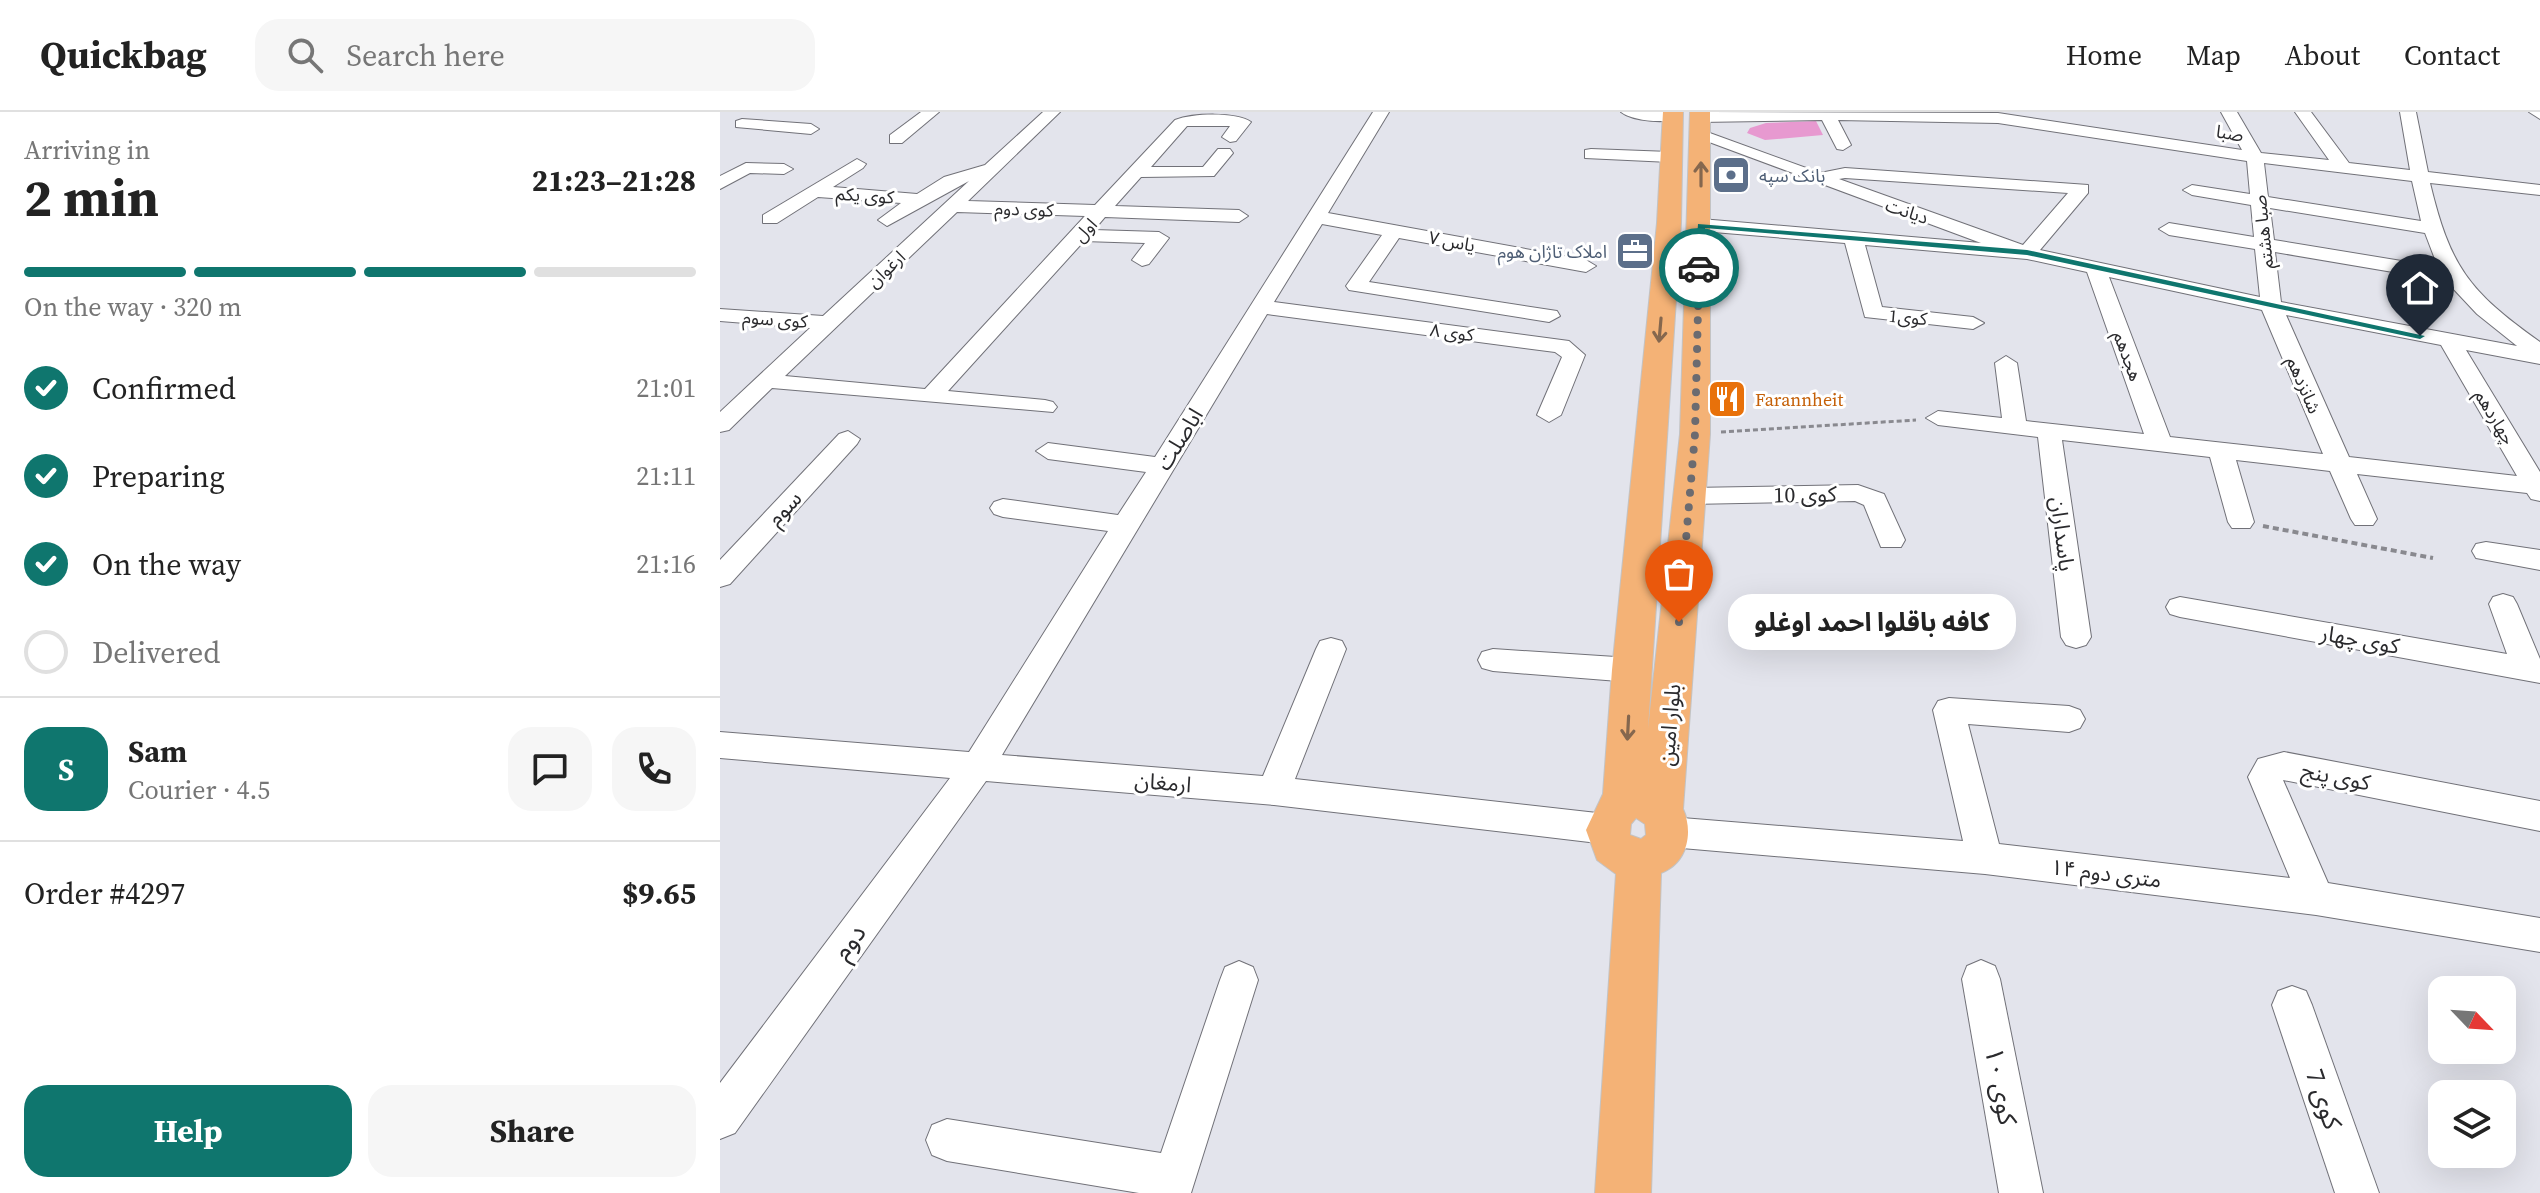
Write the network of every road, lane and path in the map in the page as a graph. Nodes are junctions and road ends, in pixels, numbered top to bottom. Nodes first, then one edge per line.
1 (779, 112) edge
2 (931, 112) edge
3 (1052, 112) edge
4 (1381, 112) edge
5 (1629, 112) edge
6 (2099, 112) edge
7 (2229, 112) edge
8 (2303, 112) edge
9 (2408, 112) edge
10 (1921, 113) edge
11 (1998, 115) edge
12 (1828, 116) junction
13 (744, 118) edge
14 (1689, 118) edge
15 (811, 129) dead end
16 (720, 130) edge
17 (2109, 134) junction
18 (896, 139) dead end
19 (1843, 145) dead end
20 (1591, 154) dead end
21 (1670, 157) junction
22 (2255, 157) junction
23 (857, 164) dead end
24 (996, 165) junction
25 (2343, 167) junction
26 (784, 169) dead end
27 (1136, 172) junction
28 (2419, 176) junction
29 (1815, 179) junction
30 (720, 184) edge
31 (2192, 190) dead end
32 (2540, 190) edge
33 (814, 191) junction
34 (916, 199) junction
35 (2260, 202) junction
36 (952, 206) junction
37 (1101, 212) junction
38 (1239, 216) dead end
39 (1317, 217) junction
40 (770, 219) dead end
41 (887, 220) dead end
42 (1669, 223) junction
43 (1701, 225) junction
44 (2169, 229) dead end
45 (2436, 229) junction
46 (1395, 230) junction
47 (1079, 235) junction
48 (1854, 239) junction
49 (2264, 245) junction
50 (2027, 253) junction
51 (1142, 260) dead end
52 (1586, 266) dead end
53 (2096, 269) junction
54 (2453, 276) junction
55 (2271, 306) junction
56 (1261, 307) junction
57 (720, 315) edge
58 (1549, 316) dead end
59 (829, 323) junction
60 (1973, 323) dead end
61 (2450, 342) junction
62 (2540, 354) edge
63 (2006, 363) dead end
64 (767, 381) junction
65 (931, 396) junction
66 (720, 400) edge
67 (745, 402) junction
68 (1045, 407) dead end
69 (1549, 415) dead end
70 (1938, 418) joint
71 (720, 425) edge
72 (2015, 427) junction
73 (2049, 431) junction
74 (1695, 434) junction
75 (848, 439) dead end
76 (2160, 443) junction
77 (2221, 450) junction
78 (1048, 451) dead end
79 (2337, 463) junction
80 (1163, 466) junction
81 (2538, 490) edge
82 (1690, 496) junction
83 (1003, 508) dead end
84 (2364, 519) dead end
85 (2241, 522) joint
86 (1127, 525) junction
87 (1891, 540) dead end
88 (2486, 551) dead end
89 (2433, 558) dead end
90 (2540, 560) edge
91 (720, 577) edge
92 (2503, 604) dead end
93 (2180, 607) dead end
94 (2076, 637) dead end
95 (1331, 649) dead end
96 (1493, 660) dead end
97 (1631, 670) junction
98 (2534, 670) edge
99 (2069, 719) dead end
100 (720, 745) edge
101 (977, 767) junction
102 (1274, 791) junction
103 (2540, 816) edge
104 (1640, 827) junction
105 (1985, 858) junction
106 (2316, 898) junction
107 (2540, 935) edge
108 (1981, 979) dead end
109 (1239, 980) dead end
110 (2292, 1005) dead end
111 (720, 1118) edge
112 (947, 1140) dead end
113 (1172, 1185) edge
114 (1623, 1193) edge
115 (2021, 1193) edge
116 (2357, 1193) edge

1 - 13 street
2 - 18 street
3 - 24 street, ارغوان
4 - 39 street, اباصلت
5 - 14 street
6 - 17 street
7 - 22 street
8 - 25 street
9 - 28 street
10 - 11 street, صبا
10 - 12 street, صبا
11 - 17 street, صبا
12 - 14 street, صبا
12 - 19 street
13 - 15 street
13 - 16 street
14 - 21 main road, بلوار امین
14 - 29 street, دیانت
43 -> 14 main road, بلوار امین
17 - 22 street, صبا
20 - 21 street
21 - 42 main road, بلوار امین
22 - 25 street, صبا
22 - 35 street, صبا هشتم
23 - 33 street
24 - 34 street
24 - 36 street, ارغوان
25 - 28 street, صبا
26 - 30 street
27 - 27 street, اول
27 - 37 street, اول
28 - 32 street, صبا
28 - 45 street
29 - 50 street, دیانت
29 - 50 street
31 - 35 street
33 - 34 street, کوی یکم
33 - 40 street
34 - 41 street
35 - 45 street
35 - 49 street, صبا هشتم
36 - 37 street, کوی دوم
36 - 59 street, ارغوان
37 - 38 street, کوی دوم
37 - 47 street, اول
39 - 46 street, یاس ۷
39 - 56 street, اباصلت
42 - 43 main road
42 -> 97 main road, بلوار امین
43 - 48 street
43 - 74 main road, بلوار امین
44 - 49 street
45 - 54 street
46 - 52 street, یاس ۷
46 - 58 street
47 - 51 street
47 - 65 street, اول
48 - 50 street
48 - 60 street, کوی1
49 - 54 street
49 - 55 street, صبا هشتم
50 - 53 street, دیانت
53 - 55 street, دیانت
53 - 76 street, هجدهم
54 - 62 street
55 - 61 street, دیانت
55 - 79 street, شانزدهم
56 - 69 street, کوی ۸
56 - 80 street, اباصلت
57 - 59 street, کوی سوم
59 - 64 street, ارغوان
61 - 62 street, دیانت
61 - 81 street, چهاردهم
63 - 72 street
64 - 65 street
64 - 67 street, ارغوان
65 - 68 street
66 - 67 street
67 - 71 street, ارغوان
70 - 72 street
70 - 74 path
72 - 73 street
73 - 76 street
73 - 94 street, پاسداران
74 - 82 main road, بلوار امین
75 - 91 street, سوم
76 - 77 street
77 - 79 street
77 - 85 street
78 - 80 street
79 - 81 street
79 - 84 street, شانزدهم
80 - 86 street, اباصلت
82 - 87 street, کوی 10
82 - 104 main road, بلوار امین
83 - 86 street
85 - 89 path
86 - 101 street, اباصلت
88 - 90 street
92 - 98 street
93 - 98 street, کوی چهار
95 - 102 street
96 - 97 street
97 -> 104 main road, بلوار امین
99 - 105 street
100 - 101 street, ارمغان
101 - 102 street, ارمغان
101 - 111 street, دوم
102 - 104 street, ارمغان
103 - 106 street, کوی پنج
104 - 105 street, ۱۴ متری دوم
104 - 114 main road, بلوار امین
105 - 106 street, ۱۴ متری دوم
106 - 107 street, ۱۴ متری دوم
108 - 115 street, کوی ۱۰
109 - 113 street
110 - 116 street, کوی 7
112 - 113 street

